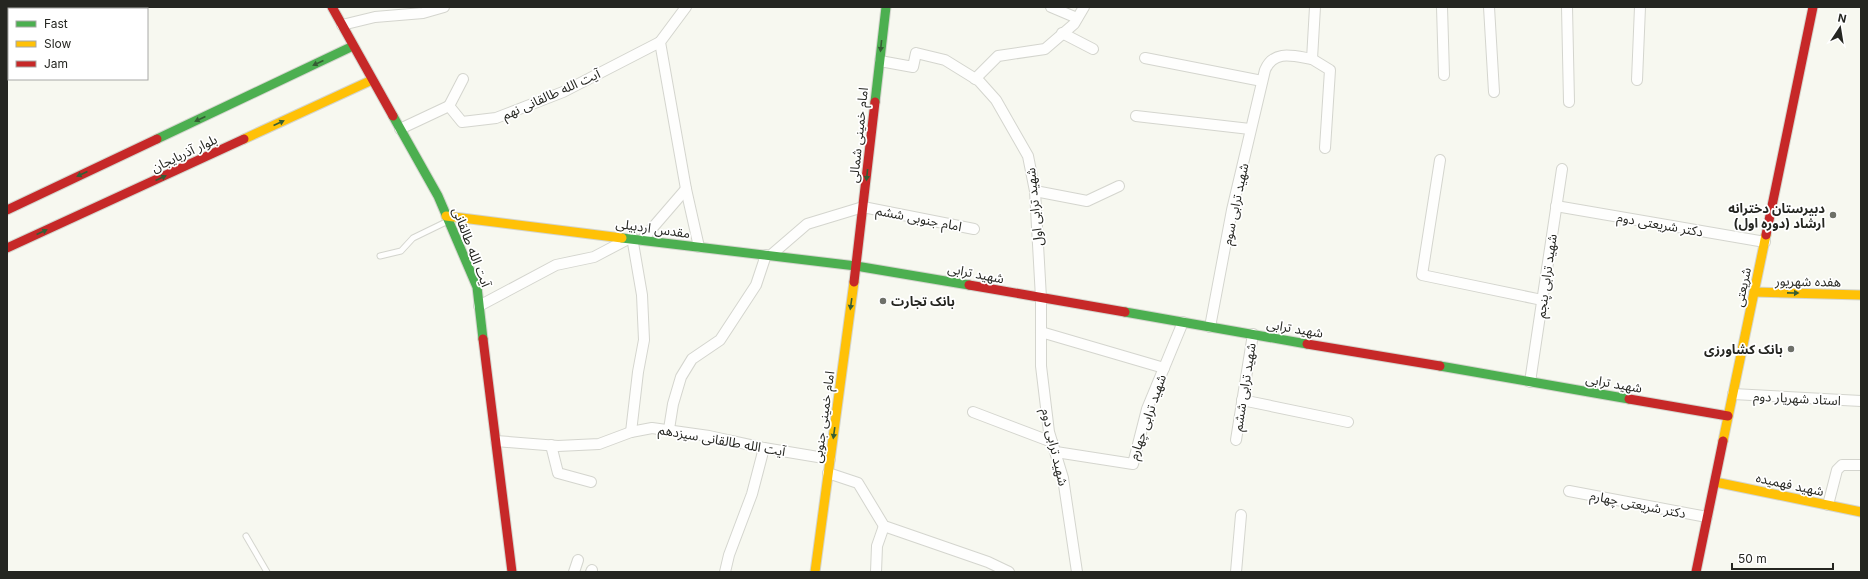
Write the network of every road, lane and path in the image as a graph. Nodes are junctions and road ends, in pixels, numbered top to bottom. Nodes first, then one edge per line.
1 (332, 7) edge
2 (444, 7) edge
3 (686, 7) edge
4 (886, 7) edge
5 (1051, 7) edge
6 (1084, 7) edge
7 (1315, 7) edge
8 (1442, 7) edge
9 (1489, 7) edge
10 (1567, 7) edge
11 (1640, 7) edge
12 (1813, 7) edge
13 (1077, 18) junction
14 (342, 25) junction
15 (1062, 34) junction
16 (660, 42) junction
17 (353, 46) junction
18 (1094, 49) dead end
19 (1145, 58) dead end
20 (1312, 59) junction
21 (880, 61) junction
22 (1444, 75) dead end
23 (463, 79) dead end
24 (975, 79) junction
25 (372, 80) junction
26 (1637, 80) dead end
27 (1262, 81) junction
28 (1494, 92) dead end
29 (1569, 102) dead end
30 (449, 106) junction
31 (1136, 116) dead end
32 (400, 129) junction
33 (1250, 129) junction
34 (1325, 148) dead end
35 (1440, 160) dead end
36 (1562, 169) dead end
37 (1119, 186) dead end
38 (686, 189) junction
39 (1035, 191) junction
40 (1556, 206) junction
41 (863, 207) junction
42 (7, 210) edge
43 (447, 218) junction
44 (974, 229) dead end
45 (637, 239) junction
46 (1764, 242) junction
47 (699, 247) junction
48 (7, 248) edge
49 (768, 255) junction
50 (380, 256) dead end
51 (856, 266) junction
52 (1754, 292) junction
53 (1861, 295) edge
54 (1041, 298) junction
55 (1542, 300) junction
56 (479, 306) junction
57 (1183, 322) junction
58 (1210, 327) junction
59 (1041, 332) junction
60 (1253, 334) junction
61 (1164, 368) junction
62 (1530, 382) junction
63 (1733, 394) junction
64 (1242, 400) junction
65 (1861, 401) edge
66 (973, 412) dead end
67 (1728, 416) junction
68 (1348, 422) dead end
69 (669, 429) junction
70 (631, 432) junction
71 (1236, 440) dead end
72 (496, 441) junction
73 (551, 445) junction
74 (1054, 447) junction
75 (764, 448) junction
76 (830, 459) junction
77 (1861, 465) edge
78 (828, 473) junction
79 (591, 482) dead end
80 (1714, 482) junction
81 (1569, 491) dead end
82 (1828, 505) junction
83 (1861, 512) edge
84 (1242, 515) dead end
85 (1707, 518) junction
86 (884, 526) junction
87 (246, 536) dead end
88 (578, 560) dead end
89 (267, 572) edge
90 (512, 572) edge
91 (574, 572) edge
92 (725, 572) edge
93 (815, 572) edge
94 (876, 572) edge
95 (1009, 572) edge
96 (1077, 572) edge
97 (1236, 572) edge
98 (1696, 572) edge

1 - 14 main road, آیت الله طالقانی
2 - 14 street
3 - 16 street
4 -> 21 main road, امام خمینی شمالی
5 - 13 street
6 - 13 street
7 - 20 street
8 - 22 street
9 - 28 street
10 - 29 street
11 - 26 street
12 - 46 main road, شریعتی
13 - 15 street
14 - 17 main road, آیت الله طالقانی
15 - 18 street
15 - 24 street
16 - 30 street, آیت الله طالقانی نهم
16 - 38 street
17 - 25 main road, آیت الله طالقانی
17 -> 42 main road, بلوار آذربایجان
19 - 27 street
20 - 27 street, شهید ترابی سوم
20 - 34 street
21 - 24 street, شهید ترابی اول
21 -> 41 main road, امام خمینی شمالی
23 - 30 street
24 - 39 street, شهید ترابی اول
25 - 32 main road, آیت الله طالقانی
48 -> 25 main road, بلوار آذربایجان
27 - 33 street, شهید ترابی سوم
30 - 32 street
31 - 33 street
32 - 43 main road, آیت الله طالقانی
33 - 58 street, شهید ترابی سوم
35 - 55 street
36 - 40 street, شهید ترابی پنجم
37 - 39 street
38 - 45 street
38 - 47 street
39 - 54 street, شهید ترابی اول
40 - 46 street, دکتر شریعتی دوم
40 - 55 street, شهید ترابی پنجم
41 - 44 street, امام جنوبی ششم
41 - 49 street
41 - 51 main road, امام خمینی شمالی
43 - 45 main road, مقدس اردبیلی
43 - 50 lane
43 - 56 main road, آیت الله طالقانی
45 - 47 main road, مقدس اردبیلی
45 - 56 street
45 - 70 street
46 - 52 main road, شریعتی
47 - 49 main road, مقدس اردبیلی
49 - 51 main road, مقدس اردبیلی
49 - 69 street
51 - 54 main road, شهید ترابی
51 -> 76 main road, امام خمینی جنوبی
52 -> 53 main road, هفده شهریور
52 - 63 main road, شریعتی
54 - 57 main road, شهید ترابی
54 - 59 street, شهید ترابی دوم
55 - 62 street, شهید ترابی پنجم
56 - 72 main road, آیت الله طالقانی
57 - 58 main road, شهید ترابی
57 - 61 street, شهید ترابی چهارم
58 - 60 main road, شهید ترابی
59 - 61 street
59 - 74 street, شهید ترابی دوم
60 - 62 main road, شهید ترابی
60 - 64 street, شهید ترابی ششم
61 - 74 street, شهید ترابی چهارم
62 - 67 main road, شهید ترابی
63 - 65 street, استاد شهریار دوم
63 - 67 main road, شریعتی
64 - 68 street
64 - 71 street, شهید ترابی ششم
66 - 74 street
67 - 80 main road, شریعتی
69 - 70 street, آیت الله طالقانی سیزدهم
69 - 75 street, آیت الله طالقانی سیزدهم
70 - 73 street, آیت الله طالقانی سیزدهم
72 - 73 street, آیت الله طالقانی سیزدهم
72 - 90 main road, آیت الله طالقانی
73 - 79 street
74 - 96 street, شهید ترابی دوم
75 - 76 street, آیت الله طالقانی سیزدهم
75 - 92 street
76 - 78 main road, امام خمینی جنوبی
77 - 82 street
78 - 86 street
78 - 93 main road, امام خمینی جنوبی
80 - 82 main road, شهید فهمیده
80 - 85 main road, شریعتی
81 - 85 street, دکتر شریعتی چهارم
82 - 83 main road, شهید فهمیده
84 - 97 street
85 - 98 main road, شریعتی
86 - 94 street
86 - 95 street
87 - 89 lane
88 - 91 street

